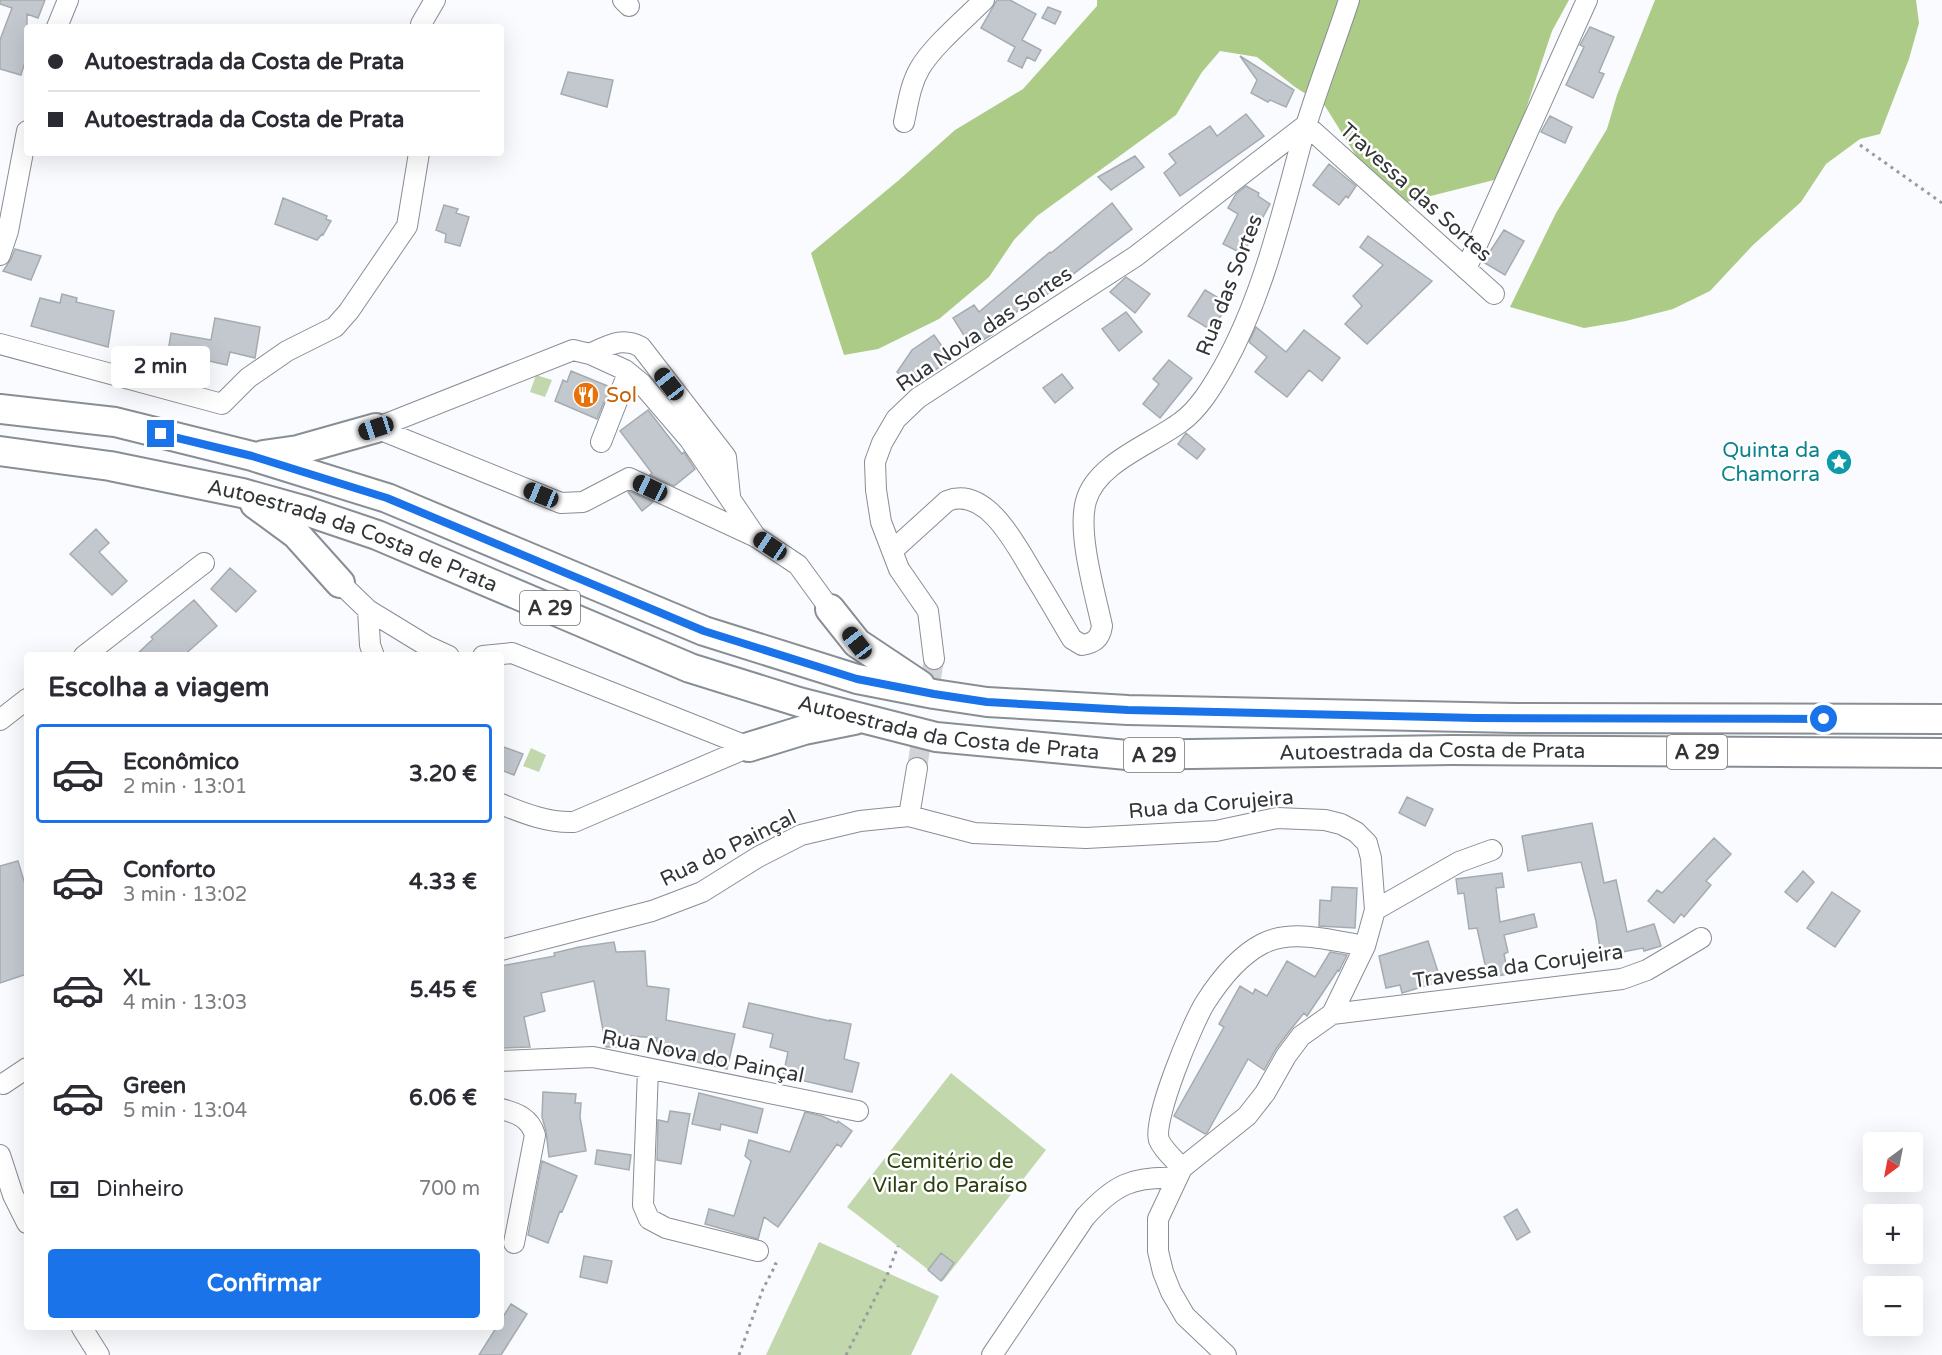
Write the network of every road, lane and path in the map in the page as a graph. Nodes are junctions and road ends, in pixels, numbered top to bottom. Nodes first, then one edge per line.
1 (68, 0) edge
2 (417, 0) edge
3 (435, 0) edge
4 (984, 0) edge
5 (1349, 0) edge
6 (1587, 0) edge
7 (58, 24) edge
8 (421, 24) edge
9 (422, 24) edge
10 (904, 122) dead end
11 (1306, 125) junction
12 (1860, 145) dead end
13 (24, 147) edge
14 (418, 156) edge
15 (1942, 203) edge
16 (0, 255) edge
17 (1466, 269) junction
18 (1494, 294) dead end
19 (0, 344) edge
20 (590, 354) junction
21 (628, 373) junction
22 (0, 409) edge
23 (376, 428) junction
24 (601, 442) dead end
25 (0, 451) edge
26 (252, 456) junction
27 (242, 493) junction
28 (730, 498) junction
29 (756, 537) junction
30 (892, 550) junction
31 (204, 563) dead end
32 (340, 583) joint
33 (831, 609) joint
34 (368, 610) junction
35 (89, 652) edge
36 (373, 652) edge
37 (440, 652) edge
38 (504, 654) edge
39 (934, 659) tunnel mouth
40 (934, 694) junction
41 (24, 701) edge
42 (860, 719) junction
43 (1942, 719) edge
44 (0, 720) edge
45 (749, 747) junction
46 (1942, 753) edge
47 (917, 768) tunnel mouth
48 (504, 805) edge
49 (522, 813) junction
50 (909, 816) junction
51 (504, 822) edge
52 (1492, 850) dead end
53 (1375, 910) junction
54 (1701, 939) dead end
55 (1365, 946) junction
56 (504, 949) edge
57 (1332, 1014) junction
58 (504, 1061) edge
59 (648, 1069) junction
60 (24, 1070) edge
61 (1, 1086) edge
62 (504, 1110) edge
63 (858, 1111) dead end
64 (0, 1155) edge
65 (1179, 1173) junction
66 (24, 1217) edge
67 (514, 1243) dead end
68 (898, 1246) dead end
69 (758, 1251) joint
70 (83, 1330) edge
71 (99, 1355) edge
72 (739, 1355) edge
73 (846, 1355) edge
74 (992, 1355) edge
75 (1226, 1355) edge

1 - 7 street
2 - 8 street
3 - 9 street
4 - 10 street
5 - 11 street
6 - 17 street
11 - 17 street, Travessa das Sortes
11 - 30 street, Rua Nova das Sortes
11 - 30 street, Rua das Sortes
12 - 15 path
13 - 16 street
14 - 19 street
17 - 18 street, Travessa das Sortes
20 - 21 street
20 - 23 street
20 - 28 street
21 - 24 street
21 - 28 street
22 - 26 highway, Autoestrada da Costa de Prata / A 29
23 - 26 highway
23 - 29 street
25 - 27 highway, Autoestrada da Costa de Prata / A 29
26 - 40 highway, Autoestrada da Costa de Prata / A 29
27 - 32 highway
27 - 42 highway, Autoestrada da Costa de Prata / A 29
28 - 29 street
29 - 33 street
30 - 39 street, Rua Nova das Sortes
31 - 35 street
32 - 34 street
33 - 40 highway
34 - 36 street
34 - 37 street
38 - 45 street
40 - 43 highway, Autoestrada da Costa de Prata / A 29
41 - 44 street
42 - 45 highway
42 - 46 highway, Autoestrada da Costa de Prata / A 29
45 - 49 street
47 - 50 street
48 - 49 street
49 - 51 street
50 - 53 street, Rua da Corujeira
50 - 56 street, Rua do Painçal
52 - 53 street
53 - 55 street, Rua da Corujeira
54 - 57 street, Travessa da Corujeira
55 - 57 street, Rua da Corujeira
55 - 65 street
57 - 65 street, Rua da Corujeira
58 - 59 street, Rua Nova do Painçal
59 - 63 street, Rua Nova do Painçal
59 - 69 street
60 - 61 street
62 - 67 street
64 - 66 street
65 - 74 street
65 - 75 street, Rua da Corujeira
68 - 73 path
69 - 72 path
70 - 71 street

